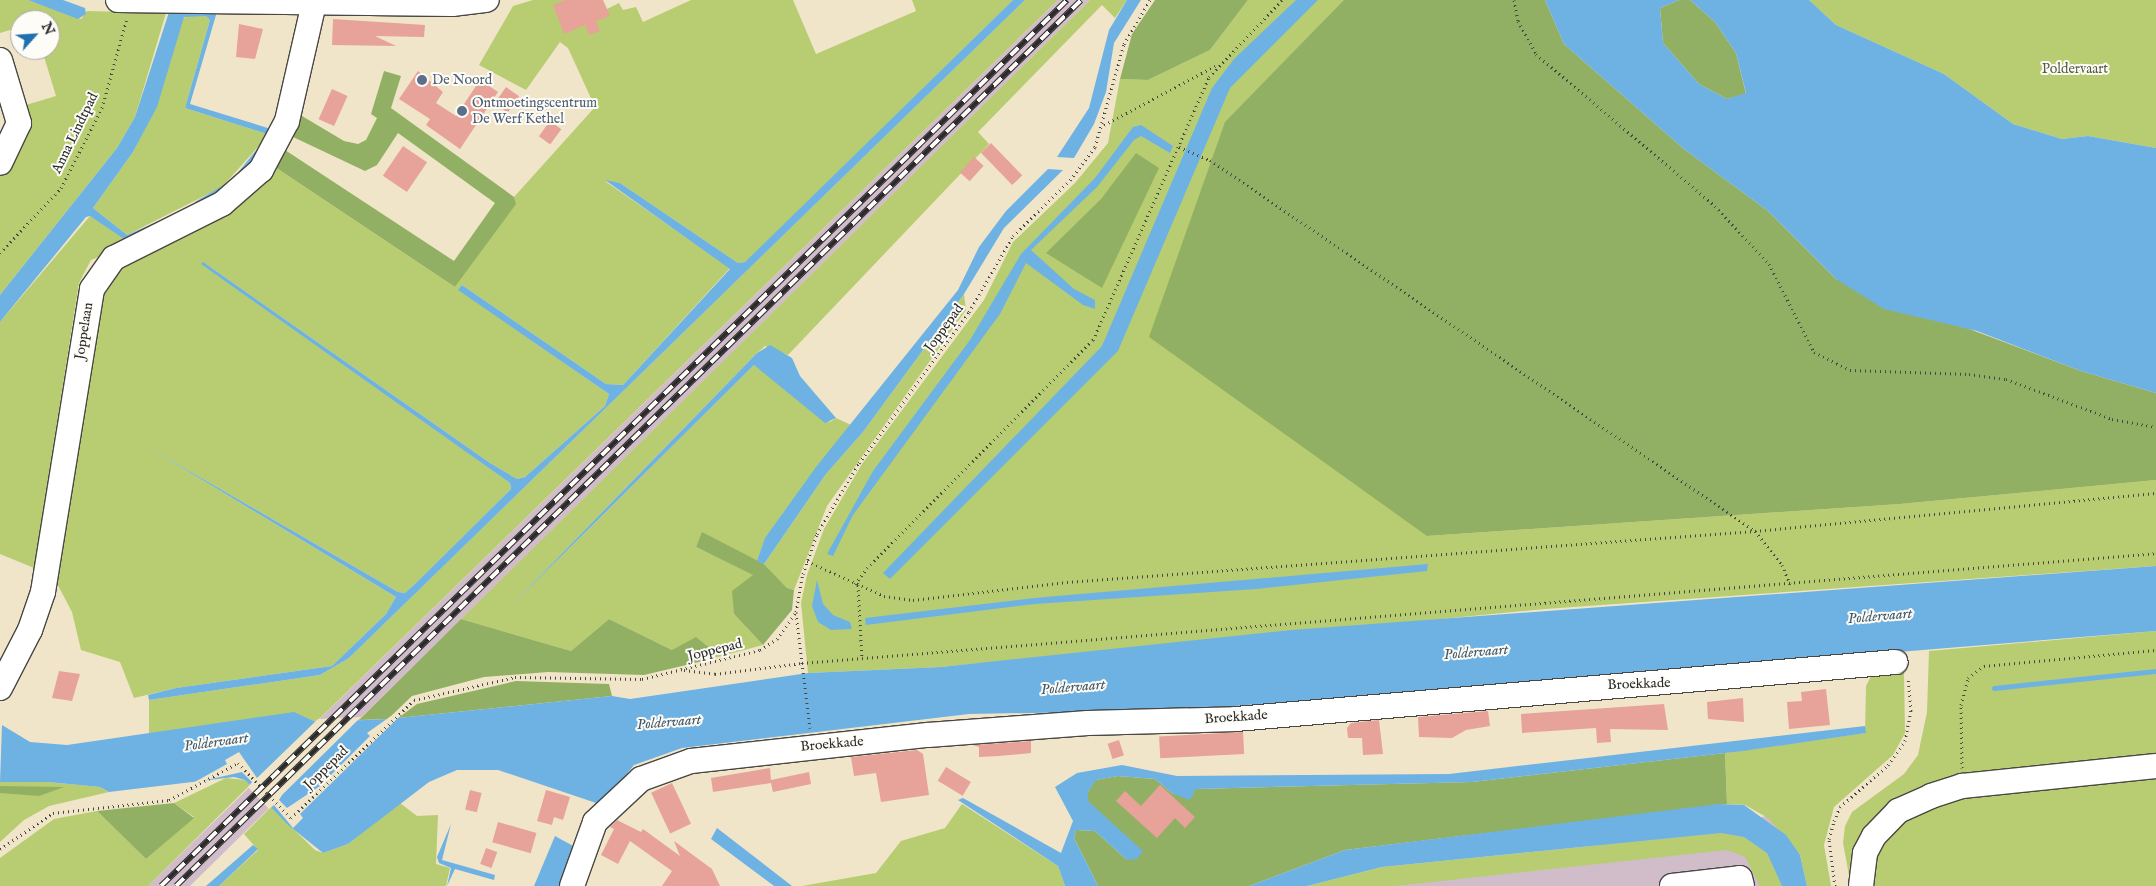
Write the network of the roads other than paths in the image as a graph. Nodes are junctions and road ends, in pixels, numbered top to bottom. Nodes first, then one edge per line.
1 (487, 0) edge
2 (124, 1) edge
3 (314, 4) junction
4 (0, 60) edge
5 (0, 163) edge
6 (1896, 662) road end
7 (0, 688) edge
8 (2156, 766) edge
9 (572, 886) edge
10 (1672, 886) edge
11 (1742, 886) edge
12 (1861, 886) edge

1 - 3 street
2 - 3 street
3 - 7 street, Joppelaan
4 - 5 street
6 - 9 street, Broekkade
8 - 12 street
10 - 11 street

